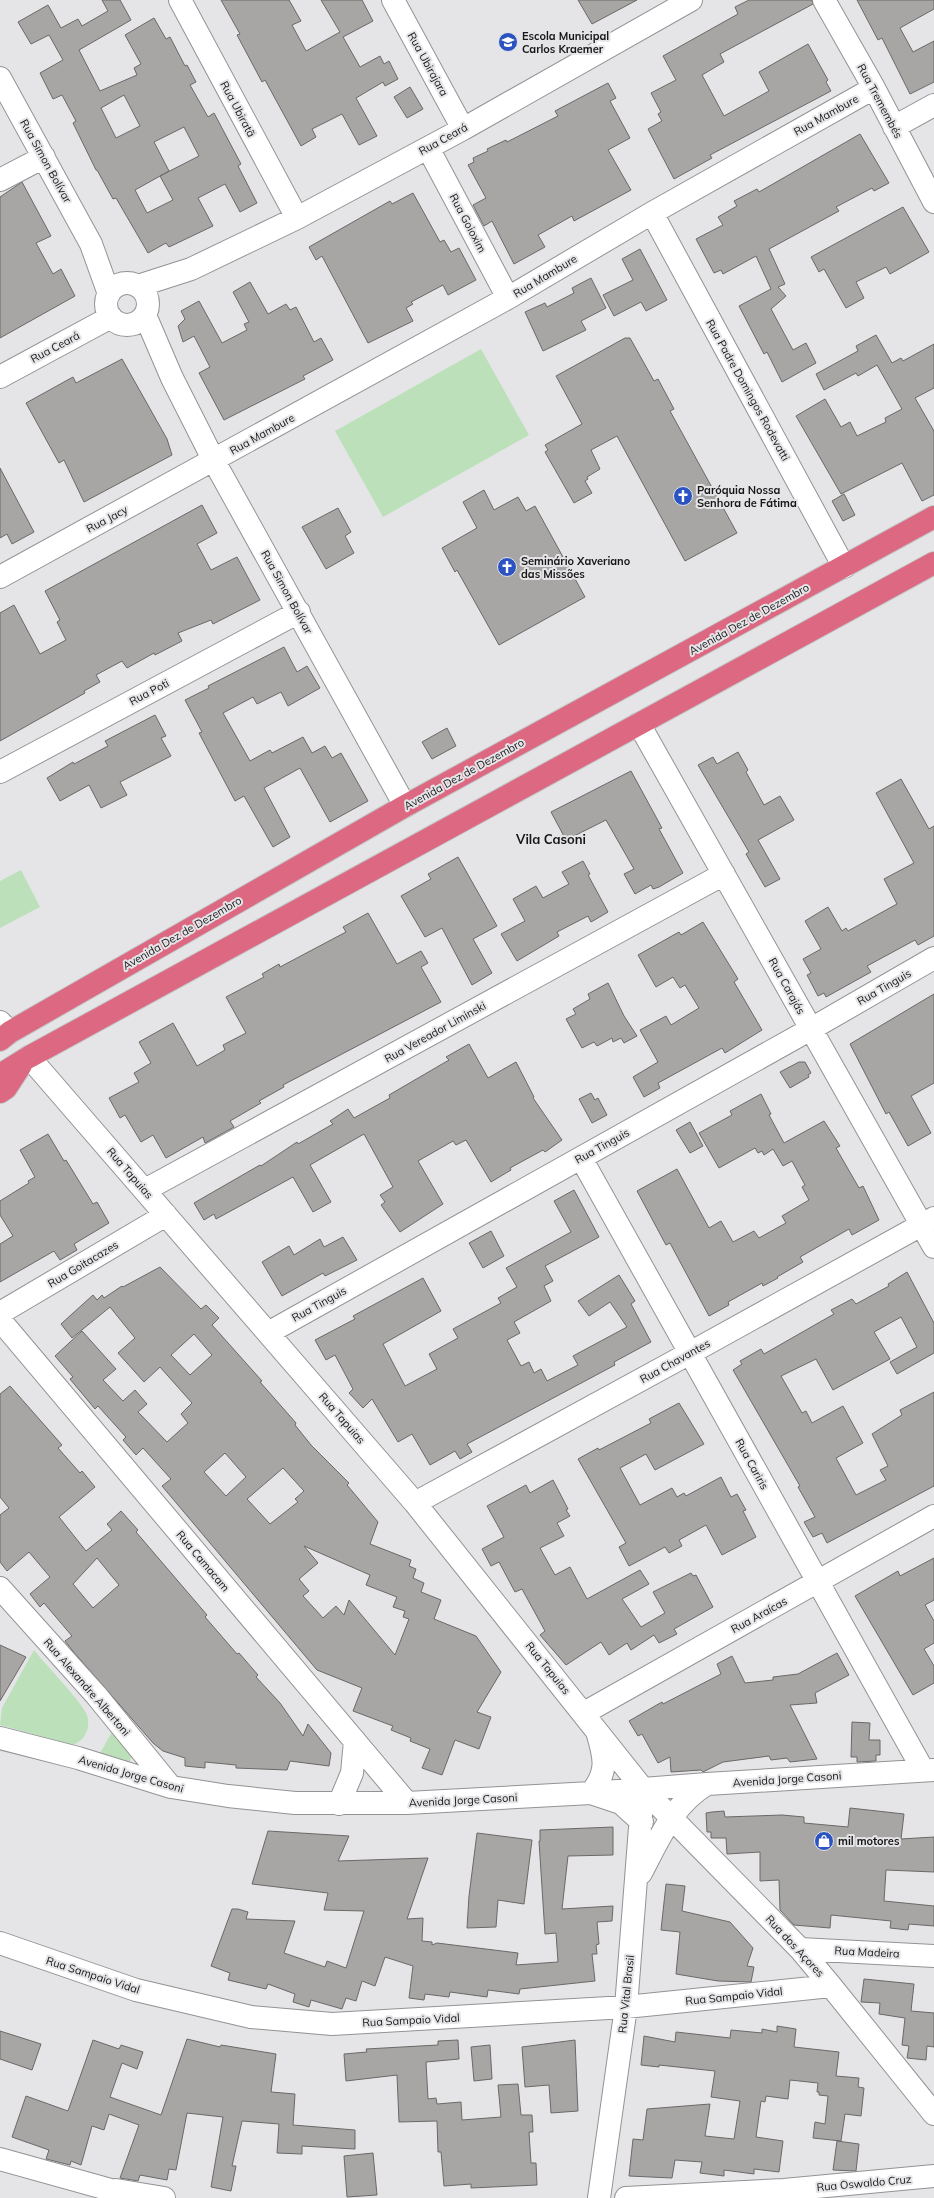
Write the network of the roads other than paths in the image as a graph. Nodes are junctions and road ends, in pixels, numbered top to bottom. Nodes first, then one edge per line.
1 (180, 0) edge
2 (393, 0) edge
3 (691, 0) edge
4 (824, 0) edge
5 (0, 78) edge
6 (874, 88) junction
7 (934, 105) edge
8 (894, 127) junction
9 (463, 129) junction
10 (428, 148) junction
11 (44, 157) junction
12 (0, 180) edge
13 (934, 202) edge
14 (652, 213) junction
15 (297, 218) junction
16 (92, 244) junction
17 (191, 269) junction
18 (134, 285) junction
19 (109, 294) junction
20 (508, 298) junction
21 (147, 311) junction
22 (118, 321) junction
23 (0, 377) edge
24 (172, 378) junction
25 (214, 461) junction
26 (934, 517) edge
27 (934, 563) edge
28 (844, 567) junction
29 (0, 577) edge
30 (298, 612) junction
31 (639, 724) junction
32 (0, 772) edge
33 (405, 806) junction
34 (724, 874) junction
35 (934, 958) edge
36 (811, 1029) junction
37 (2, 1032) edge
38 (27, 1058) junction
39 (0, 1075) edge
40 (0, 1092) edge
41 (581, 1158) junction
42 (145, 1190) junction
43 (166, 1215) junction
44 (928, 1221) edge
45 (934, 1247) edge
46 (0, 1313) edge
47 (0, 1320) edge
48 (268, 1333) junction
49 (690, 1353) junction
50 (415, 1503) junction
51 (934, 1516) edge
52 (817, 1582) junction
53 (0, 1588) edge
54 (590, 1721) junction
55 (0, 1738) edge
56 (355, 1741) junction
57 (928, 1770) edge
58 (707, 1784) junction
59 (171, 1787) junction
60 (643, 1789) junction
61 (591, 1793) junction
62 (407, 1803) junction
63 (339, 1804) junction
64 (671, 1817) junction
65 (642, 1822) junction
66 (637, 1879) junction
67 (0, 1944) edge
68 (800, 1949) junction
69 (934, 1956) edge
70 (831, 1986) junction
71 (626, 2007) junction
72 (934, 2114) edge
73 (0, 2159) edge
74 (934, 2176) edge
75 (111, 2190) junction
76 (130, 2198) edge
77 (164, 2198) edge
78 (599, 2198) edge
79 (626, 2198) edge

1 - 15 street, Rua Ubiratã
2 - 9 street, Rua Ubirajara
3 - 9 street, Rua Ceará
4 - 6 street, Rua Tremembés
5 - 11 street, Rua Simon Bolívar
6 - 8 street, Rua Tremembés
6 - 14 street, Rua Mambure
7 - 8 street
8 - 13 street, Rua Tremembés
9 - 10 street, Rua Ceará
10 - 15 street, Rua Ceará
10 - 20 street, Rua Goioxim
11 - 12 street
11 - 16 street, Rua Simon Bolívar
14 - 20 street, Rua Mambure
14 - 28 street, Rua Padre Domingos Rodevatti
15 - 17 street, Rua Ceará
16 - 18 street, Rua Simon Bolívar
16 - 19 street, Rua Simon Bolívar
17 - 18 street, Rua Ceará
17 - 21 street, Rua Ceará
18 - 19 street
18 - 21 street
19 - 22 street
20 - 25 street, Rua Mambure
21 - 22 street
21 - 24 street, Rua Simon Bolívar
22 - 23 street, Rua Ceará
22 - 24 street, Rua Simon Bolívar
24 - 25 street, Rua Simon Bolívar
25 - 29 street, Rua Jacy
25 - 30 street, Rua Simon Bolívar
26 - 28 highway, Avenida Dez de Dezembro
27 - 31 highway
28 - 33 highway, Avenida Dez de Dezembro
30 - 32 street, Rua Poti
30 - 33 street, Rua Simon Bolívar
31 - 34 street, Rua Carajás
31 - 38 highway
33 - 37 highway, Avenida Dez de Dezembro
34 - 36 street, Rua Carajás
34 - 42 street, Rua Vereador Liminski
35 - 36 street, Rua Tinguis
36 - 41 street, Rua Tinguis
36 - 44 street, Rua Carajás
38 - 39 highway
38 - 40 highway
38 - 42 street, Rua Tapuias
41 - 48 street, Rua Tinguis
41 - 49 street, Rua Cariris
42 - 43 street, Rua Tapuias
43 - 46 street, Rua Goitacazes
43 - 48 street, Rua Tapuias
44 - 45 street, Rua Carajás
44 - 49 street, Rua Chavantes
47 - 56 street, Rua Camacam
48 - 50 street, Rua Tapuias
49 - 50 street, Rua Chavantes
49 - 52 street, Rua Cariris
50 - 54 street, Rua Tapuias
51 - 52 street, Rua Araícas
52 - 54 street, Rua Araícas
52 - 57 street, Rua Cariris
53 - 59 street, Rua Alexandre Albertoni
54 - 60 street, Rua Tapuias
54 - 61 street
55 - 59 street, Avenida Jorge Casoni
56 - 62 street, Rua Camacam
56 - 63 street
57 - 58 street, Avenida Jorge Casoni
58 - 60 street, Avenida Jorge Casoni
58 - 64 street
59 - 63 street, Avenida Jorge Casoni
60 - 61 street, Avenida Jorge Casoni
60 - 64 street, Rua dos Açores
60 - 65 street, Rua Vital Brasil
61 - 62 street, Avenida Jorge Casoni
61 - 65 street
62 - 63 street, Avenida Jorge Casoni
64 - 66 street
64 - 68 street, Rua dos Açores
65 - 66 street, Rua Vital Brasil
66 - 71 street, Rua Vital Brasil
67 - 71 street, Rua Sampaio Vidal
68 - 69 street, Rua Madeira
68 - 70 street, Rua dos Açores
70 - 71 street, Rua Sampaio Vidal
70 - 72 street, Rua dos Açores
71 - 78 street, Rua Vital Brasil
73 - 75 street
74 - 79 street, Rua Oswaldo Cruz
75 - 76 street
75 - 77 street

